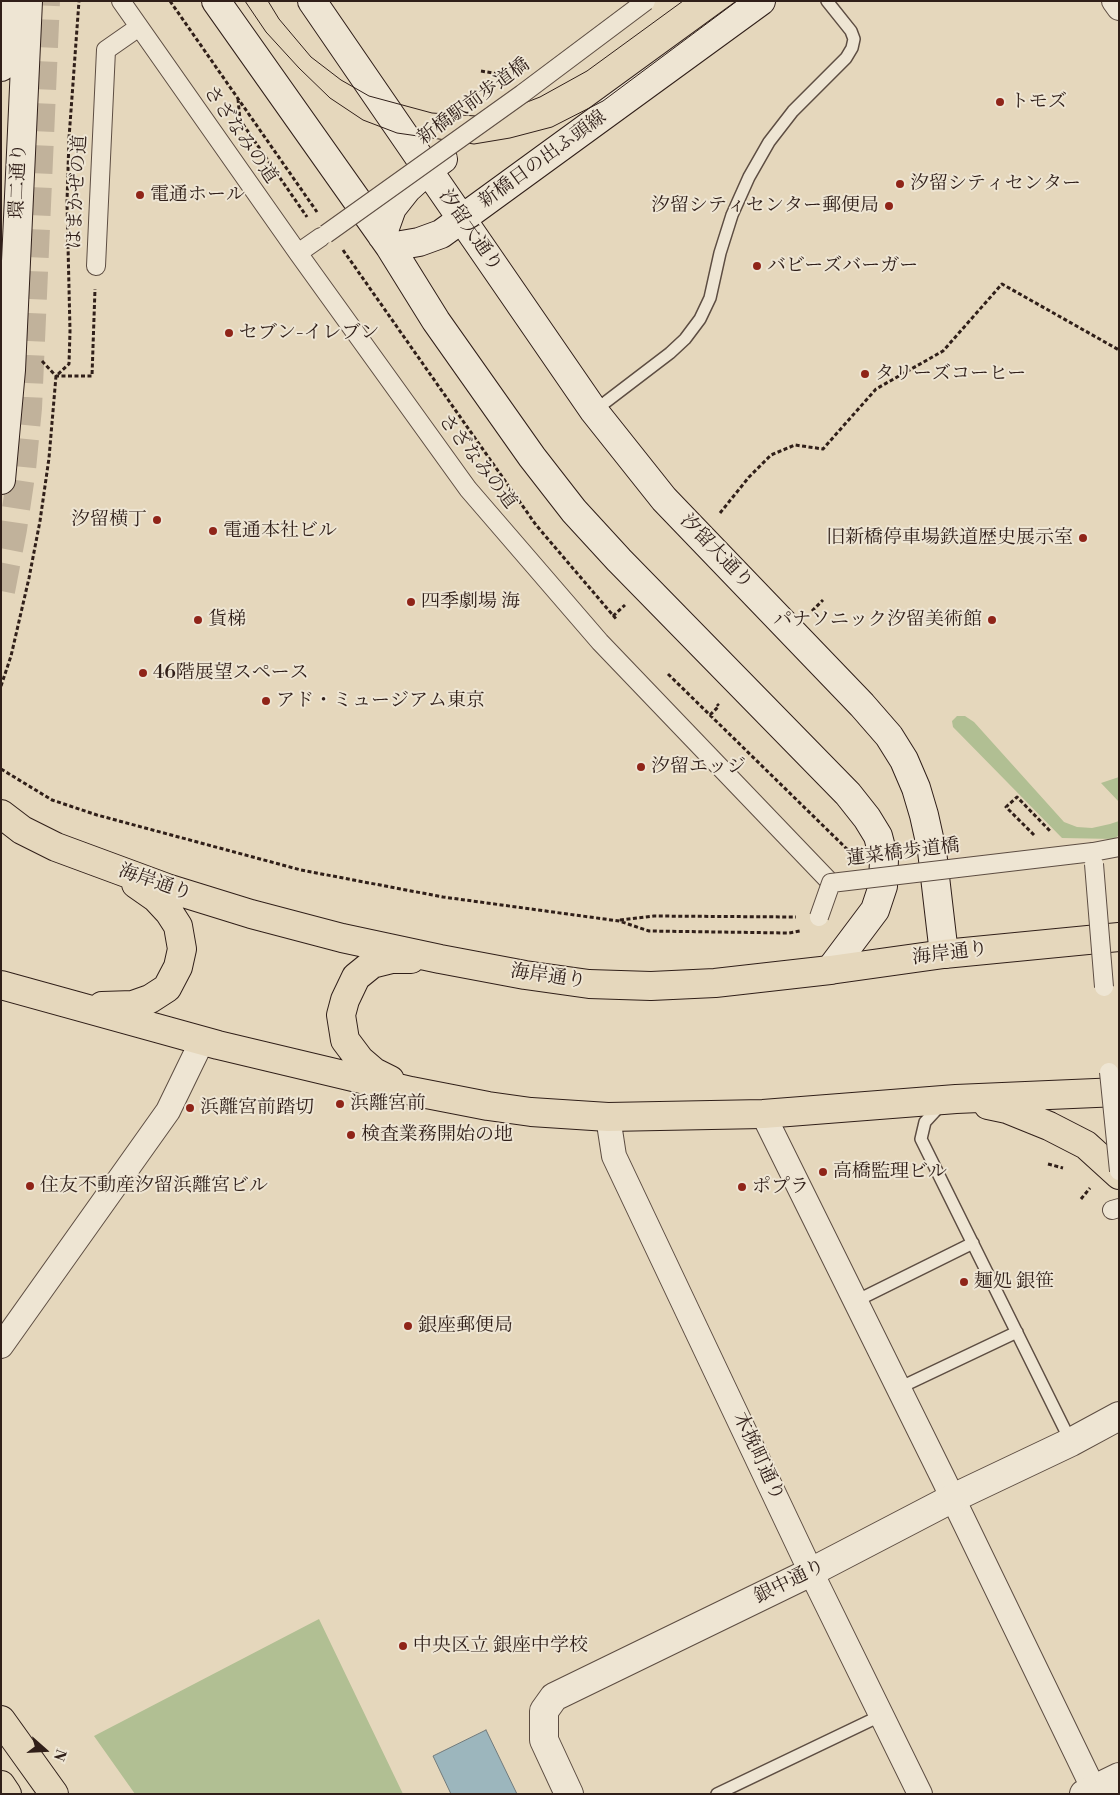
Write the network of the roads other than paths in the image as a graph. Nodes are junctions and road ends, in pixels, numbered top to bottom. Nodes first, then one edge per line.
1 (16, 1) edge
2 (28, 1) edge
3 (121, 1) edge
4 (216, 1) edge
5 (312, 1) edge
6 (646, 1) edge
7 (656, 1) edge
8 (761, 1) edge
9 (827, 1) edge
10 (1114, 1) edge
11 (1119, 8) edge
12 (139, 27) junction
13 (1, 67) edge
14 (428, 170) junction
15 (462, 219) junction
16 (386, 242) junction
17 (298, 253) junction
18 (96, 266) road end
19 (594, 411) junction
20 (1, 480) edge
21 (1, 814) edge
22 (1119, 847) edge
23 (1094, 864) dead end
24 (117, 871) junction
25 (831, 883) junction
26 (813, 923) road end
27 (1119, 937) edge
28 (944, 954) junction
29 (440, 959) junction
30 (830, 970) junction
31 (1, 985) edge
32 (1104, 987) dead end
33 (80, 1007) junction
34 (202, 1041) junction
35 (1114, 1082) edge
36 (411, 1091) junction
37 (956, 1099) junction
38 (763, 1114) junction
39 (608, 1117) junction
40 (1119, 1173) edge
41 (973, 1243) junction
42 (856, 1301) junction
43 (1017, 1332) junction
44 (1, 1346) edge
45 (899, 1388) junction
46 (1119, 1416) edge
47 (1071, 1442) junction
48 (953, 1498) junction
49 (811, 1572) junction
50 (882, 1715) junction
51 (1, 1720) edge
52 (1119, 1777) edge
53 (1091, 1792) edge
54 (54, 1794) edge
55 (570, 1794) edge
56 (717, 1794) edge
57 (920, 1794) edge

1 - 13 main road
2 - 20 main road, 環二通り
3 - 12 street, さざなみの道
4 - 16 main road
5 - 14 main road
6 - 17 street, 新橋駅前歩道橋, bridge
7 - 14 main road
8 - 15 main road, 新橋日の出ふ頭線
9 - 19 lane
10 - 11 street
12 - 17 street, さざなみの道
12 - 18 street, はまかぜの道
14 - 15 main road, 汐留大通り
14 - 16 main road
15 - 16 main road, 新橋日の出ふ頭線
15 - 19 main road, 汐留大通り
16 - 30 main road
17 - 25 street, さざなみの道
19 - 28 main road, 汐留大通り
21 - 24 main road, 海岸通り
22 - 25 street, 蓮菜橋歩道橋, bridge
23 - 32 street, bridge
24 - 29 main road, 海岸通り
24 - 33 main road
25 - 26 street, 蓮菜橋歩道橋, bridge
27 - 28 main road, 海岸通り
28 - 30 main road, 海岸通り
29 - 30 main road, 海岸通り
29 - 36 main road
31 - 33 main road
33 - 34 main road
34 - 36 main road
34 - 44 street
35 - 37 main road
35 - 40 street, bridge
36 - 39 main road
37 - 38 main road
37 - 40 main road
37 - 41 lane
38 - 39 main road
38 - 42 street
39 - 49 street, 木挽町通り
41 - 42 lane
41 - 43 lane
42 - 45 street
43 - 45 lane
43 - 47 lane
45 - 48 street
46 - 47 main road, 銀中通り
47 - 48 main road, 銀中通り
48 - 49 main road, 銀中通り
48 - 53 street
49 - 50 street, 木挽町通り
49 - 55 main road, 銀中通り
50 - 56 lane
50 - 57 street, 木挽町通り
51 - 54 main road
52 - 53 main road

